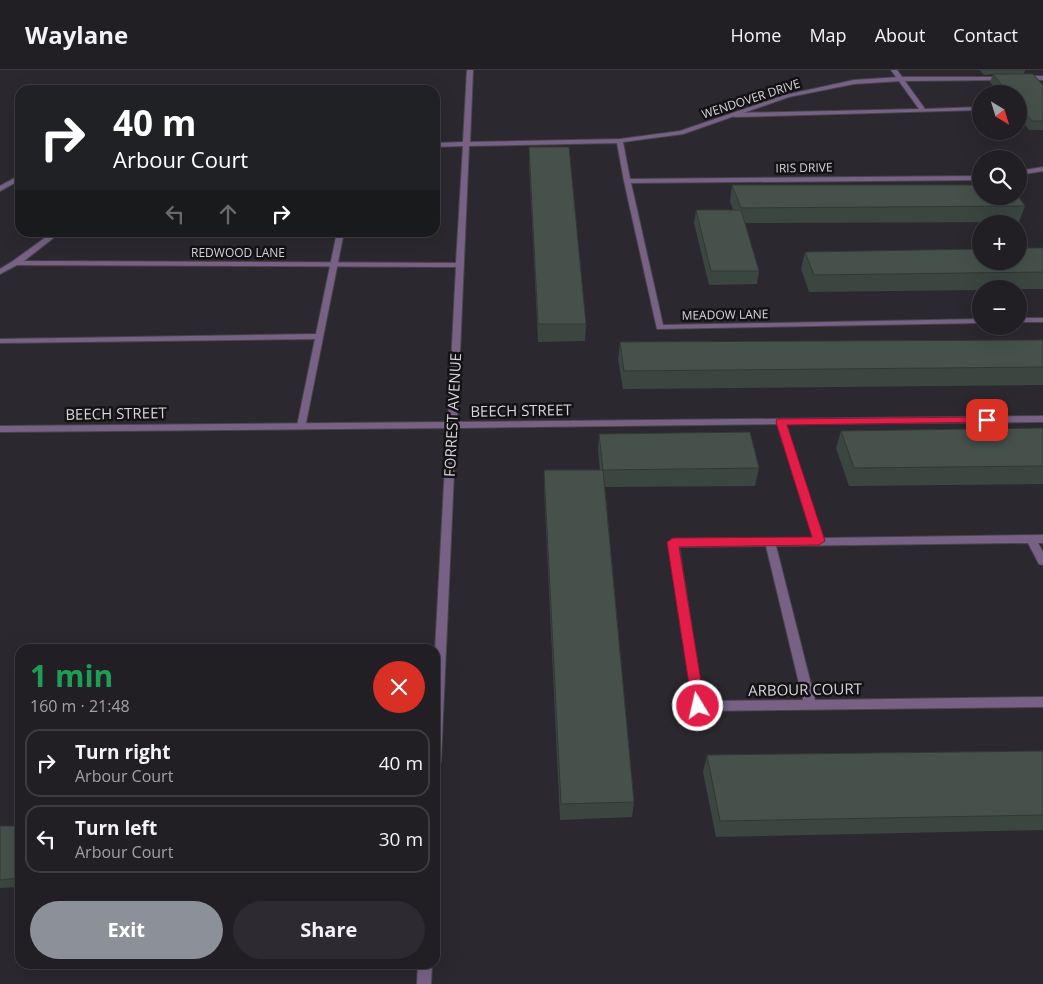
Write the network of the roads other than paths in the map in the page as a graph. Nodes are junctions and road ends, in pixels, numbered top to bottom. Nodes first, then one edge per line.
1 (470, 70) edge
2 (894, 70) edge
3 (1043, 78) edge
4 (901, 79) junction
5 (972, 109) edge
6 (923, 111) junction
7 (735, 115) junction
8 (620, 141) junction
9 (466, 144) junction
10 (440, 145) edge
11 (1043, 169) edge
12 (1027, 172) edge
13 (972, 178) edge
14 (15, 180) edge
15 (627, 181) junction
16 (0, 188) edge
17 (51, 237) edge
18 (341, 237) edge
19 (16, 263) junction
20 (335, 265) junction
21 (460, 265) junction
22 (0, 272) edge
23 (1027, 320) edge
24 (1043, 320) edge
25 (972, 321) edge
26 (320, 336) junction
27 (0, 340) edge
28 (1043, 419) edge
29 (781, 422) junction
30 (302, 426) junction
31 (452, 426) junction
32 (0, 430) edge
33 (1031, 539) junction
34 (1043, 539) edge
35 (819, 541) junction
36 (770, 542) junction
37 (1043, 561) edge
38 (440, 662) edge
39 (1043, 702) edge
40 (810, 704) junction
41 (425, 969) edge
42 (424, 984) edge

1 - 9 street, FORREST AVENUE
2 - 4 street
3 - 4 street, WENDOVER DRIVE
4 - 6 street
4 - 7 street, WENDOVER DRIVE
5 - 6 street
6 - 7 street
7 - 8 street, WENDOVER DRIVE
8 - 9 street, WENDOVER DRIVE
8 - 15 street, MEADOW LANE
9 - 10 street, WENDOVER DRIVE
9 - 21 street, FORREST AVENUE
11 - 12 street
13 - 15 street, IRIS DRIVE
14 - 16 street
15 - 25 street, MEADOW LANE
17 - 19 street
18 - 20 street
19 - 20 street, REDWOOD LANE
19 - 22 street
20 - 21 street, REDWOOD LANE
20 - 26 street
21 - 31 street, FORREST AVENUE
23 - 24 street
26 - 27 street
26 - 30 street
28 - 29 street, BEECH STREET
29 - 31 street, BEECH STREET
29 - 35 street
30 - 31 street, BEECH STREET
30 - 32 street, BEECH STREET
31 - 38 street, FORREST AVENUE
33 - 34 street, ARBOUR COURT
33 - 35 street, ARBOUR COURT
33 - 37 street
35 - 36 street, ARBOUR COURT
36 - 40 street
36 - 40 street, ARBOUR COURT
39 - 40 street, ARBOUR COURT
41 - 42 street

